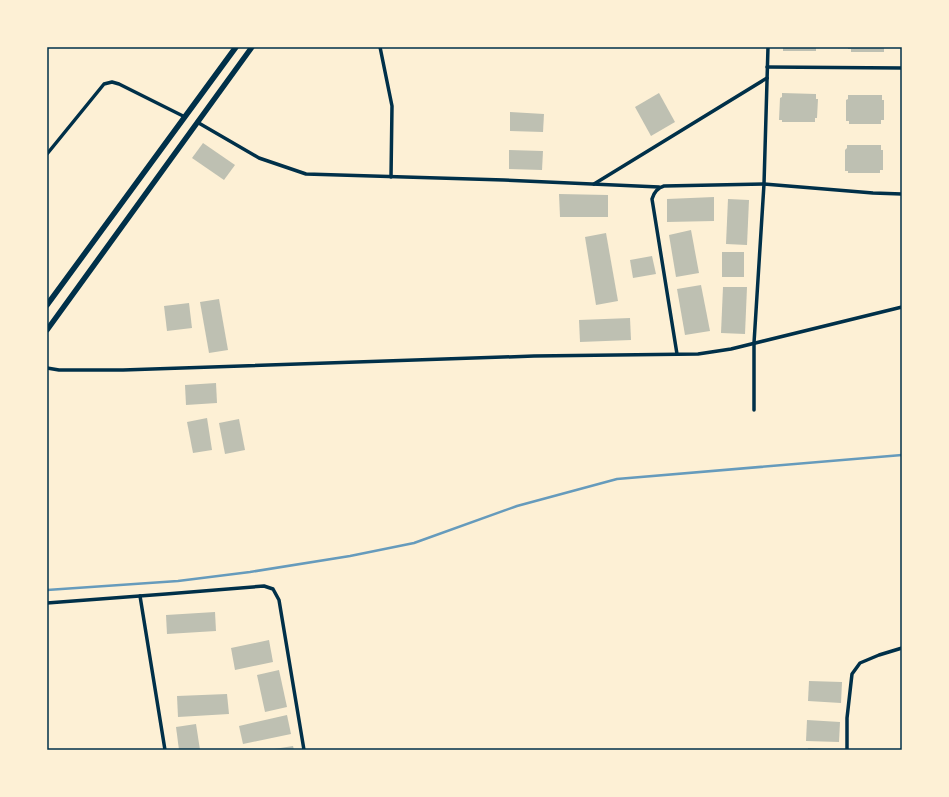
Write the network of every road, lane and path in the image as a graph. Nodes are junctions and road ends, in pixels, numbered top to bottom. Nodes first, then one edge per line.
1 (236, 47) edge
2 (252, 47) edge
3 (380, 47) edge
4 (768, 47) edge
5 (767, 67) junction
6 (902, 68) edge
7 (767, 78) junction
8 (185, 117) junction
9 (197, 122) junction
10 (47, 154) edge
11 (391, 176) junction
12 (593, 184) junction
13 (764, 184) junction
14 (658, 187) junction
15 (902, 194) edge
16 (47, 305) edge
17 (902, 307) edge
18 (47, 330) edge
19 (754, 343) junction
20 (677, 354) junction
21 (47, 368) edge
22 (754, 410) dead end
23 (140, 596) junction
24 (47, 603) edge
25 (902, 648) edge
26 (165, 750) edge
27 (304, 750) edge
28 (847, 750) edge

1 - 8 main road
2 - 9 main road
3 - 11 street
4 - 5 street
5 - 6 street
5 - 7 street
7 - 12 street
7 - 13 street
8 - 10 street
8 - 16 main road
9 - 11 street
9 - 18 main road
11 - 12 street
12 - 14 street
13 - 14 street
13 - 15 street
13 - 19 street
14 - 20 street
17 - 19 street
19 - 20 street
19 - 22 street
20 - 21 street
23 - 24 street
23 - 26 street
23 - 27 street
25 - 28 street

